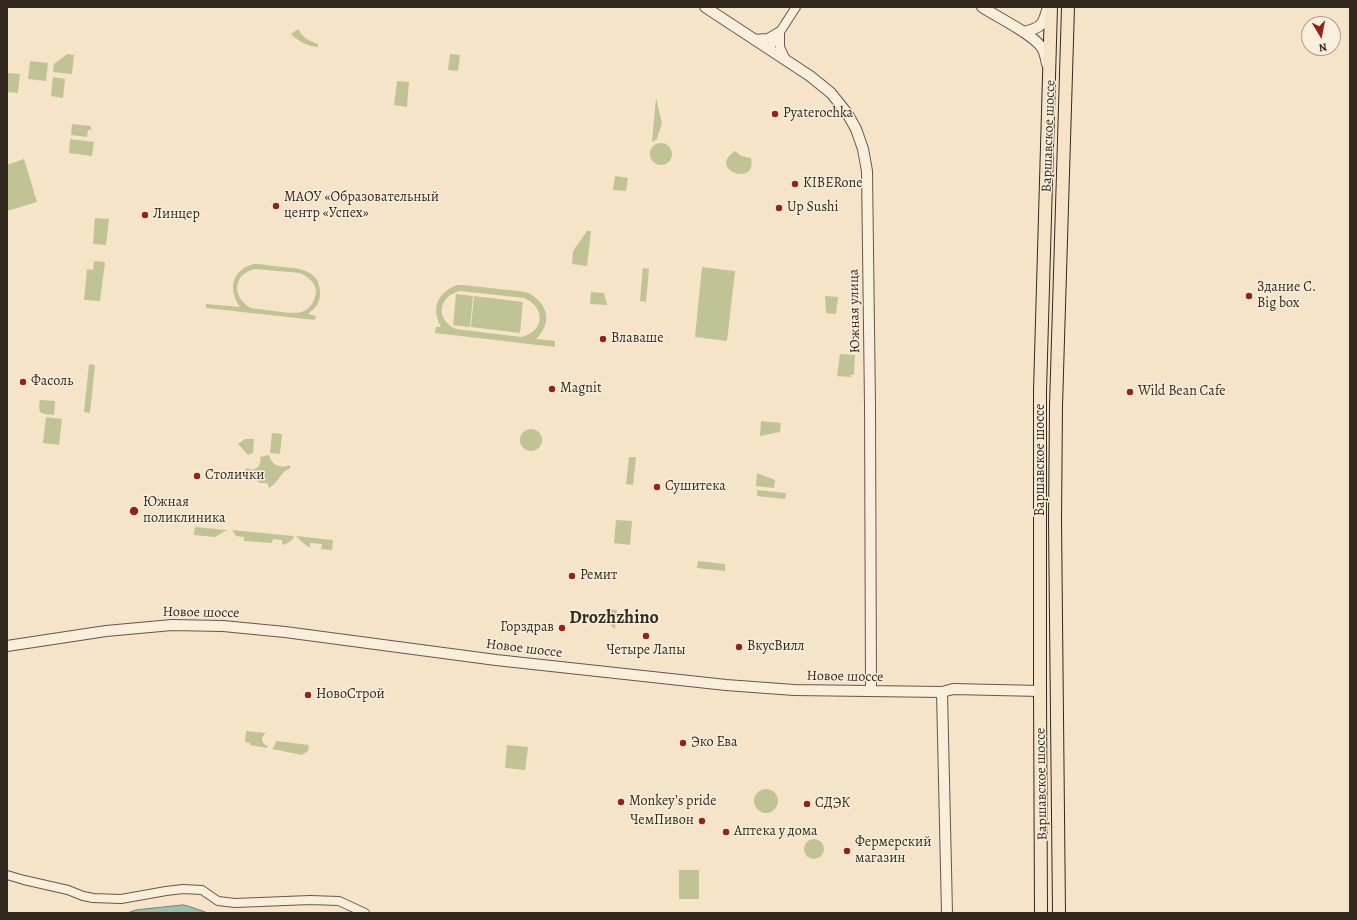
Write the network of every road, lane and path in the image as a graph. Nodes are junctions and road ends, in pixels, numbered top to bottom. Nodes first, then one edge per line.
1 (705, 7) edge
2 (796, 7) edge
3 (982, 7) edge
4 (1048, 7) edge
5 (1051, 7) edge
6 (1068, 7) edge
7 (780, 31) junction
8 (1023, 32) junction
9 (753, 39) junction
10 (769, 49) junction
11 (787, 61) junction
12 (1050, 73) junction
13 (7, 646) edge
14 (871, 691) junction
15 (1040, 691) junction
16 (942, 692) junction
17 (7, 875) edge
18 (365, 913) edge
19 (947, 913) edge
20 (1041, 913) edge
21 (1058, 913) edge

1 - 9 street, Южная улица
2 - 7 street
3 - 8 street
4 - 8 street
5 - 12 main road, Варшавское шоссе
6 - 21 main road, Варшавское шоссе
7 - 9 street
7 - 10 street
7 - 11 street
8 - 12 street
9 - 10 street, Южная улица
10 - 11 street, Южная улица
11 - 14 street, Южная улица
12 - 15 main road, Варшавское шоссе
13 - 14 street, Новое шоссе
14 - 16 street, Новое шоссе
15 - 16 street, Новое шоссе
15 - 20 main road, Варшавское шоссе
16 - 19 street
17 - 18 street

